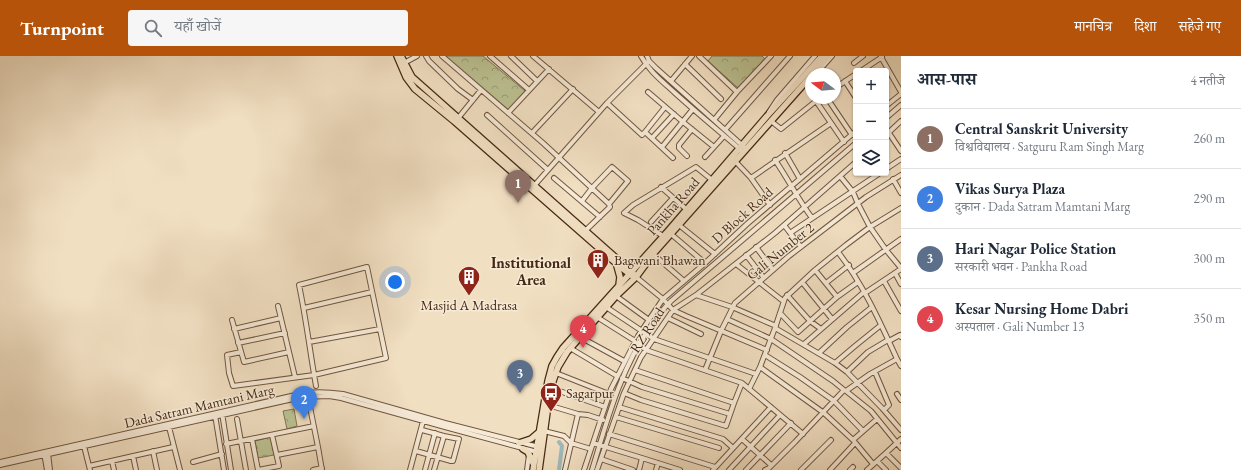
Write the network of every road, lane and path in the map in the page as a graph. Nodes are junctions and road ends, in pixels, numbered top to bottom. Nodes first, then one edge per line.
1 (397, 56) edge
2 (402, 56) edge
3 (417, 56) edge
4 (426, 56) edge
5 (442, 56) edge
6 (490, 56) edge
7 (511, 56) edge
8 (534, 56) edge
9 (641, 56) edge
10 (647, 56) edge
11 (692, 56) edge
12 (699, 56) edge
13 (707, 56) edge
14 (790, 56) edge
15 (822, 56) edge
16 (828, 56) edge
17 (832, 56) edge
18 (863, 56) edge
19 (768, 57) edge
20 (813, 57) edge
21 (882, 57) edge
22 (703, 60) junction
23 (404, 62) junction
24 (647, 62) junction
25 (854, 63) dead end
26 (685, 64) junction
27 (818, 68) edge
28 (821, 68) edge
29 (866, 68) edge
30 (549, 69) junction
31 (853, 76) edge
32 (538, 81) junction
33 (671, 81) junction
34 (805, 82) edge
35 (845, 82) junction
36 (841, 84) edge
37 (805, 87) edge
38 (573, 89) junction
39 (481, 90) junction
40 (529, 90) junction
41 (648, 92) dead end
42 (737, 92) junction
43 (901, 93) edge
44 (853, 94) edge
45 (721, 99) dead end
46 (473, 100) junction
47 (606, 103) junction
48 (812, 104) edge
49 (818, 104) edge
50 (832, 104) edge
51 (888, 104) edge
52 (901, 105) edge
53 (665, 107) junction
54 (693, 109) junction
55 (599, 112) junction
56 (508, 113) junction
57 (674, 114) junction
58 (487, 115) dead end
59 (889, 115) edge
60 (459, 117) junction
61 (769, 118) junction
62 (714, 120) junction
63 (683, 122) junction
64 (901, 122) edge
65 (831, 123) junction
66 (692, 129) junction
67 (725, 130) junction
68 (645, 132) junction
69 (853, 132) edge
70 (889, 132) edge
71 (532, 133) junction
72 (853, 134) edge
73 (724, 136) junction
74 (889, 137) edge
75 (652, 138) junction
76 (844, 142) junction
77 (853, 146) edge
78 (662, 147) junction
79 (714, 147) junction
80 (743, 148) junction
81 (901, 152) edge
82 (785, 153) junction
83 (687, 156) dead end
84 (705, 157) dead end
85 (559, 158) junction
86 (673, 158) dead end
87 (901, 159) edge
88 (775, 160) junction
89 (735, 161) junction
90 (853, 165) edge
91 (889, 167) edge
92 (548, 170) junction
93 (901, 174) edge
94 (840, 176) junction
95 (876, 176) edge
96 (554, 178) dead end
97 (750, 178) junction
98 (800, 179) junction
99 (893, 179) junction
100 (712, 180) junction
101 (792, 185) junction
102 (533, 187) junction
103 (661, 187) junction
104 (592, 188) junction
105 (853, 192) junction
106 (901, 193) edge
107 (796, 194) junction
108 (673, 198) junction
109 (582, 201) junction
110 (609, 204) junction
111 (858, 204) junction
112 (770, 205) junction
113 (804, 207) junction
114 (901, 208) edge
115 (686, 209) junction
116 (600, 217) junction
117 (812, 218) junction
118 (651, 222) dead end
119 (679, 225) junction
120 (784, 225) junction
121 (870, 227) junction
122 (586, 230) junction
123 (671, 234) junction
124 (790, 234) junction
125 (663, 236) junction
126 (901, 239) edge
127 (756, 247) junction
128 (801, 247) junction
129 (886, 250) junction
130 (838, 252) junction
131 (653, 254) junction
132 (715, 254) junction
133 (746, 255) junction
134 (705, 263) junction
135 (617, 264) junction
136 (624, 264) junction
137 (736, 264) junction
138 (638, 265) junction
139 (849, 265) junction
140 (901, 269) edge
141 (773, 270) junction
142 (815, 270) junction
143 (630, 273) junction
144 (853, 273) junction
145 (895, 273) junction
146 (636, 277) junction
147 (764, 278) junction
148 (684, 281) junction
149 (884, 281) junction
150 (759, 282) junction
151 (802, 282) junction
152 (858, 282) junction
153 (826, 283) junction
154 (901, 284) edge
155 (619, 285) junction
156 (372, 292) junction
157 (864, 293) junction
158 (696, 295) junction
159 (787, 295) junction
160 (616, 296) junction
161 (837, 297) junction
162 (663, 299) junction
163 (783, 301) junction
164 (668, 304) junction
165 (278, 306) dead end
166 (606, 307) junction
167 (872, 307) junction
168 (304, 308) junction
169 (732, 308) junction
170 (824, 309) junction
171 (674, 310) junction
172 (901, 311) edge
173 (780, 313) junction
174 (597, 317) junction
175 (281, 318) junction
176 (668, 318) junction
177 (727, 319) junction
178 (832, 319) junction
179 (232, 320) dead end
180 (649, 320) junction
181 (810, 322) junction
182 (881, 325) junction
183 (776, 327) junction
184 (234, 329) junction
185 (380, 329) junction
186 (821, 329) junction
187 (641, 330) junction
188 (721, 331) junction
189 (285, 333) junction
190 (645, 334) junction
191 (701, 334) dead end
192 (901, 336) edge
193 (580, 337) junction
194 (654, 339) junction
195 (772, 339) junction
196 (635, 341) junction
197 (888, 341) junction
198 (309, 342) junction
199 (238, 343) junction
200 (804, 344) junction
201 (639, 345) junction
202 (570, 348) junction
203 (646, 350) junction
204 (767, 350) junction
205 (241, 352) junction
206 (289, 352) junction
207 (819, 353) junction
208 (765, 355) junction
209 (710, 358) junction
210 (898, 359) junction
211 (624, 361) junction
212 (835, 363) junction
213 (901, 366) edge
214 (760, 367) junction
215 (635, 370) junction
216 (705, 370) junction
217 (847, 372) junction
218 (874, 372) junction
219 (556, 373) junction
220 (756, 374) junction
221 (314, 375) junction
222 (617, 376) junction
223 (295, 377) junction
224 (622, 378) junction
225 (629, 382) junction
226 (742, 383) junction
227 (857, 383) junction
228 (316, 386) dead end
229 (551, 388) junction
230 (749, 389) junction
231 (845, 390) junction
232 (624, 393) junction
233 (609, 394) junction
234 (897, 394) dead end
235 (308, 397) junction
236 (901, 400) edge
237 (834, 401) junction
238 (734, 403) junction
239 (548, 405) junction
240 (605, 407) junction
241 (619, 407) junction
242 (771, 407) junction
243 (884, 410) junction
244 (824, 413) junction
245 (222, 414) junction
246 (578, 414) junction
247 (730, 414) junction
248 (215, 415) junction
249 (780, 415) junction
250 (616, 417) junction
251 (238, 419) dead end
252 (601, 419) junction
253 (877, 419) junction
254 (423, 421) junction
255 (606, 421) junction
256 (613, 424) junction
257 (791, 424) junction
258 (314, 426) junction
259 (169, 427) junction
260 (422, 430) junction
261 (901, 430) edge
262 (863, 431) junction
263 (542, 432) junction
264 (435, 433) junction
265 (609, 434) junction
266 (803, 434) junction
267 (272, 435) junction
268 (444, 436) junction
269 (252, 439) junction
270 (742, 439) junction
271 (901, 439) edge
272 (831, 440) dead end
273 (241, 441) junction
274 (854, 442) junction
275 (519, 443) junction
276 (571, 443) junction
277 (593, 443) junction
278 (897, 443) junction
279 (226, 444) junction
280 (600, 445) junction
281 (84, 446) junction
282 (173, 447) junction
283 (318, 447) junction
284 (605, 447) junction
285 (750, 447) junction
286 (719, 448) dead end
287 (734, 448) junction
288 (901, 448) edge
289 (523, 449) junction
290 (591, 449) junction
291 (539, 450) junction
292 (153, 451) junction
293 (416, 451) junction
294 (46, 453) junction
295 (886, 453) junction
296 (222, 454) junction
297 (530, 454) junction
298 (277, 455) junction
299 (429, 455) junction
300 (760, 455) junction
301 (133, 456) junction
302 (438, 457) junction
303 (642, 458) junction
304 (601, 459) junction
305 (112, 461) junction
306 (0, 462) edge
307 (193, 462) dead end
308 (658, 463) junction
309 (0, 465) edge
310 (872, 467) edge
311 (89, 468) edge
312 (279, 468) edge
313 (533, 468) edge
314 (585, 468) edge
315 (769, 468) edge
316 (901, 468) edge
317 (322, 469) edge
318 (714, 469) edge
319 (47, 470) edge
320 (50, 470) edge
321 (114, 470) edge
322 (136, 470) edge
323 (157, 470) edge
324 (180, 470) edge
325 (224, 470) edge
326 (231, 470) edge
327 (246, 470) edge
328 (258, 470) edge
329 (313, 470) edge
330 (410, 470) edge
331 (425, 470) edge
332 (434, 470) edge
333 (526, 470) edge
334 (539, 470) edge
335 (565, 470) edge
336 (592, 470) edge
337 (597, 470) edge
338 (633, 470) edge
339 (639, 470) edge
340 (656, 470) edge
341 (680, 470) edge
342 (729, 470) edge
343 (746, 470) edge
344 (801, 470) edge
345 (830, 470) edge
346 (886, 470) edge

1 - 102 main road
2 - 23 main road
3 - 23 street
4 - 46 street
5 - 39 street
6 - 40 street
7 - 32 street
8 - 30 street
9 - 24 street
10 - 24 street
11 - 26 street
12 - 22 street
13 - 22 street
14 - 67 street
15 - 61 main road, Pankha Road
16 - 27 main road, Pankha Road
17 - 28 street
18 - 25 street
19 - 42 street
20 - 61 street
21 - 29 street
21 - 43 street
22 - 42 street
23 - 60 main road
24 - 33 street
24 - 47 street
24 - 54 street
26 - 33 street
26 - 45 street
30 - 32 street
30 - 38 street
31 - 35 street
32 - 40 street
33 - 62 street
34 - 61 main road, Pankha Road
35 - 36 street
35 - 44 street
37 - 61 street
38 - 55 street
38 - 71 street
39 - 46 street
39 - 56 street
40 - 56 street
41 - 53 street
42 - 62 street
43 - 51 street
46 - 60 street
47 - 55 street
47 - 68 street
48 - 61 street
49 - 65 street
50 - 69 street
52 - 59 street
53 - 57 street
53 - 68 street
54 - 63 street
54 - 73 street
55 - 85 street
56 - 71 street
57 - 63 street
57 - 75 street
58 - 92 street
60 - 102 main road
61 - 80 main road, Pankha Road
62 - 67 street
63 - 66 street
63 - 78 street
64 - 70 street
65 - 76 street
65 - 82 street
66 - 79 street
66 - 83 street
67 - 80 street
68 - 75 street
71 - 85 street
72 - 76 street, D Block Road
73 - 79 street
73 - 80 street
74 - 81 street
75 - 78 street
76 - 98 street, D Block Road
77 - 107 street
78 - 86 street
79 - 84 street
80 - 89 main road, Pankha Road
80 - 100 main road, Pankha Road
82 - 88 street
82 - 98 street
85 - 92 street
85 - 104 street
87 - 91 street
88 - 97 street
88 - 101 street
89 - 97 street
89 - 119 main road, Pankha Road
90 - 94 street, RZ Road
92 - 102 street
93 - 99 street, Gali Number 2
94 - 105 street
94 - 113 street, RZ Road
95 - 105 street
96 - 109 street
97 - 112 street
98 - 101 street, D Block Road
99 - 106 street
99 - 111 street, Gali Number 2
100 - 103 street
100 - 115 main road, Pankha Road
101 - 107 street
101 - 112 street, D Block Road
102 - 122 main road
102 - 135 main road
103 - 108 street
103 - 125 street
104 - 109 street
104 - 110 street
104 - 110 street
105 - 111 street
105 - 117 street
107 - 113 street
107 - 164 street
108 - 115 street
108 - 118 street
109 - 116 street
110 - 116 street
111 - 121 street
111 - 128 street, Gali Number 2
112 - 132 street, D Block Road
113 - 117 street
113 - 120 street, RZ Road
114 - 121 street
115 - 125 main road, Pankha Road
116 - 122 street
117 - 124 street
119 - 123 main road, Pankha Road
119 - 132 street
120 - 124 street
120 - 127 street, RZ Road
121 - 129 street
121 - 130 street
122 - 136 main road
123 - 131 main road, Pankha Road
123 - 134 street
124 - 128 street
125 - 138 main road, Pankha Road
126 - 129 street
127 - 133 street, RZ Road
127 - 141 street
128 - 141 street, Gali Number 2
129 - 140 street
129 - 144 street
130 - 139 street
130 - 142 street
131 - 146 main road, Pankha Road
131 - 148 street
132 - 134 street, D Block Road
133 - 137 street, RZ Road
133 - 147 street
134 - 148 street, D Block Road
135 - 143 main road
135 - 155 main road
136 - 138 main road
136 - 143 main road
137 - 150 street
137 - 158 street, RZ Road
138 - 143 main road, Pankha Road
139 - 144 street
139 - 153 street
140 - 145 street
141 - 147 street, Gali Number 2
142 - 151 street
142 - 153 street
143 - 146 main road
143 - 155 main road, Pankha Road
144 - 152 street
145 - 149 street
145 - 154 street
146 - 160 main road, Pankha Road
146 - 162 street
147 - 150 street, Gali Number 2
148 - 162 street, D Block Road
149 - 157 street
149 - 172 street
150 - 163 street
150 - 169 street, Gali Number 2
151 - 159 street
151 - 170 street
152 - 157 street
152 - 161 street
153 - 161 street
155 - 263 main road, Pankha Road
156 - 168 street
156 - 168 street
156 - 185 street
157 - 167 street
157 - 178 street
158 - 169 street
158 - 171 street, RZ Road
159 - 163 street
159 - 181 street
160 - 166 main road, Pankha Road
160 - 180 street
161 - 170 street
162 - 164 street
162 - 180 street, D Block Road
163 - 173 street
164 - 171 street
164 - 190 street
165 - 175 street
166 - 174 main road, Pankha Road
166 - 187 street
167 - 182 street
167 - 207 street
168 - 198 street
169 - 177 street, Gali Number 2
169 - 183 street
170 - 178 street
170 - 181 street
171 - 176 street, RZ Road
171 - 188 street
173 - 181 street
173 - 183 street
174 - 193 main road, Pankha Road
174 - 196 street
175 - 184 street
175 - 189 street
176 - 191 street
176 - 194 street, RZ Road
177 - 188 street, Gali Number 2
177 - 195 street
178 - 186 street
179 - 184 street
180 - 187 street, D Block Road
181 - 186 street
182 - 197 street
182 - 212 street
183 - 195 street
183 - 200 street
184 - 199 street
185 - 198 street
185 - 221 street
186 - 200 street
187 - 190 street
187 - 196 street, D Block Road
188 - 204 street
188 - 209 street, Gali Number 2
189 - 199 street
189 - 206 street
190 - 194 street
190 - 201 street
192 - 197 street
193 - 202 main road, Pankha Road
193 - 211 street
194 - 203 street, RZ Road
194 - 209 street
195 - 204 street
195 - 231 street
196 - 201 street
196 - 211 street, D Block Road
197 - 210 street
197 - 217 street
198 - 221 street
199 - 205 street
200 - 207 street
201 - 203 street
201 - 224 street
202 - 219 main road, Pankha Road
202 - 222 street
203 - 215 street, RZ Road
203 - 216 street
204 - 208 street
205 - 206 street
205 - 223 street
206 - 223 street
207 - 212 street
208 - 214 street
208 - 237 street
209 - 216 street, Gali Number 2
209 - 220 street
210 - 213 street
210 - 218 street
211 - 222 street, D Block Road
212 - 217 street
214 - 220 street
214 - 244 street
215 - 225 street, RZ Road
215 - 238 street
216 - 226 street
217 - 227 street
218 - 227 street
218 - 243 street
219 - 229 main road, Pankha Road
219 - 233 street
220 - 230 street
221 - 223 street
221 - 228 street
222 - 233 street, D Block Road
224 - 225 street
224 - 255 street
225 - 232 street, RZ Road
225 - 247 street
226 - 230 street
226 - 238 street
227 - 231 street
227 - 243 street
229 - 239 main road, Pankha Road
229 - 240 street
230 - 242 street
231 - 237 street
231 - 253 street
232 - 241 street, RZ Road
232 - 247 street
233 - 240 street, D Block Road
234 - 236 street
235 - 245 street, Dada Satram Mamtani Marg
235 - 254 street, Dada Satram Mamtani Marg
235 - 258 street
237 - 244 street
237 - 262 street
238 - 247 street
239 - 246 street
239 - 263 main road, Pankha Road
240 - 252 street, D Block Road
241 - 250 street, RZ Road
241 - 287 street
242 - 249 street
242 - 270 street
243 - 261 street
244 - 266 street
244 - 274 street
245 - 248 street, Dada Satram Mamtani Marg
245 - 275 street, Dada Satram Mamtani Marg
245 - 279 street
246 - 252 street
246 - 276 street
248 - 259 street, Dada Satram Mamtani Marg
248 - 294 street, Dada Satram Mamtani Marg
248 - 296 street
249 - 257 street
249 - 285 street
250 - 256 street, RZ Road
250 - 286 street
251 - 273 street
252 - 255 street
252 - 277 street, D Block Road
253 - 262 street
253 - 278 street
254 - 260 street
254 - 289 street, Dada Satram Mamtani Marg
255 - 256 street
255 - 280 street
256 - 265 street, RZ Road
257 - 266 street
257 - 300 street
258 - 267 street
258 - 283 street
259 - 281 street, Dada Satram Mamtani Marg
259 - 282 street
260 - 264 street
260 - 293 street
262 - 274 street
263 - 275 main road
263 - 276 street
263 - 291 main road, Pankha Road
264 - 268 street
264 - 299 street
265 - 284 street, RZ Road
265 - 318 street
266 - 315 street
267 - 269 street
267 - 298 street
268 - 302 street
268 - 302 street
269 - 273 street
269 - 328 street
270 - 285 street
270 - 287 street
271 - 278 street
272 - 344 street
273 - 279 street
273 - 327 street
274 - 310 street
274 - 345 street
275 - 291 street, Dada Satram Mamtani Marg
276 - 290 street
276 - 335 street
277 - 280 street
277 - 290 street, D Block Road
278 - 288 street
278 - 295 street
279 - 326 street
280 - 284 street
280 - 336 street
281 - 294 street, Dada Satram Mamtani Marg
281 - 311 street
282 - 292 street
282 - 324 street
283 - 298 street
283 - 317 street
284 - 303 street
284 - 304 street, RZ Road
285 - 300 street
285 - 342 street
287 - 318 street
289 - 291 street, Dada Satram Mamtani Marg
289 - 297 main road
290 - 314 street, D Block Road
291 - 313 main road, Pankha Road
291 - 334 main road, Pankha Road
292 - 301 street
292 - 323 street
293 - 299 street
293 - 330 street
294 - 306 street, Dada Satram Mamtani Marg
294 - 309 street, Dada Satram Mamtani Marg
294 - 319 street
294 - 320 street
295 - 310 street
295 - 316 street
296 - 307 street
296 - 325 street
297 - 313 main road
297 - 333 street
298 - 312 street
299 - 302 street
299 - 331 street
300 - 315 street
300 - 343 street
301 - 305 street
301 - 322 street
302 - 332 street
303 - 308 street
303 - 339 street
304 - 337 street, RZ Road
304 - 338 street
305 - 311 street
305 - 321 street
308 - 340 street
308 - 341 street
310 - 346 street
312 - 328 street
317 - 329 street

